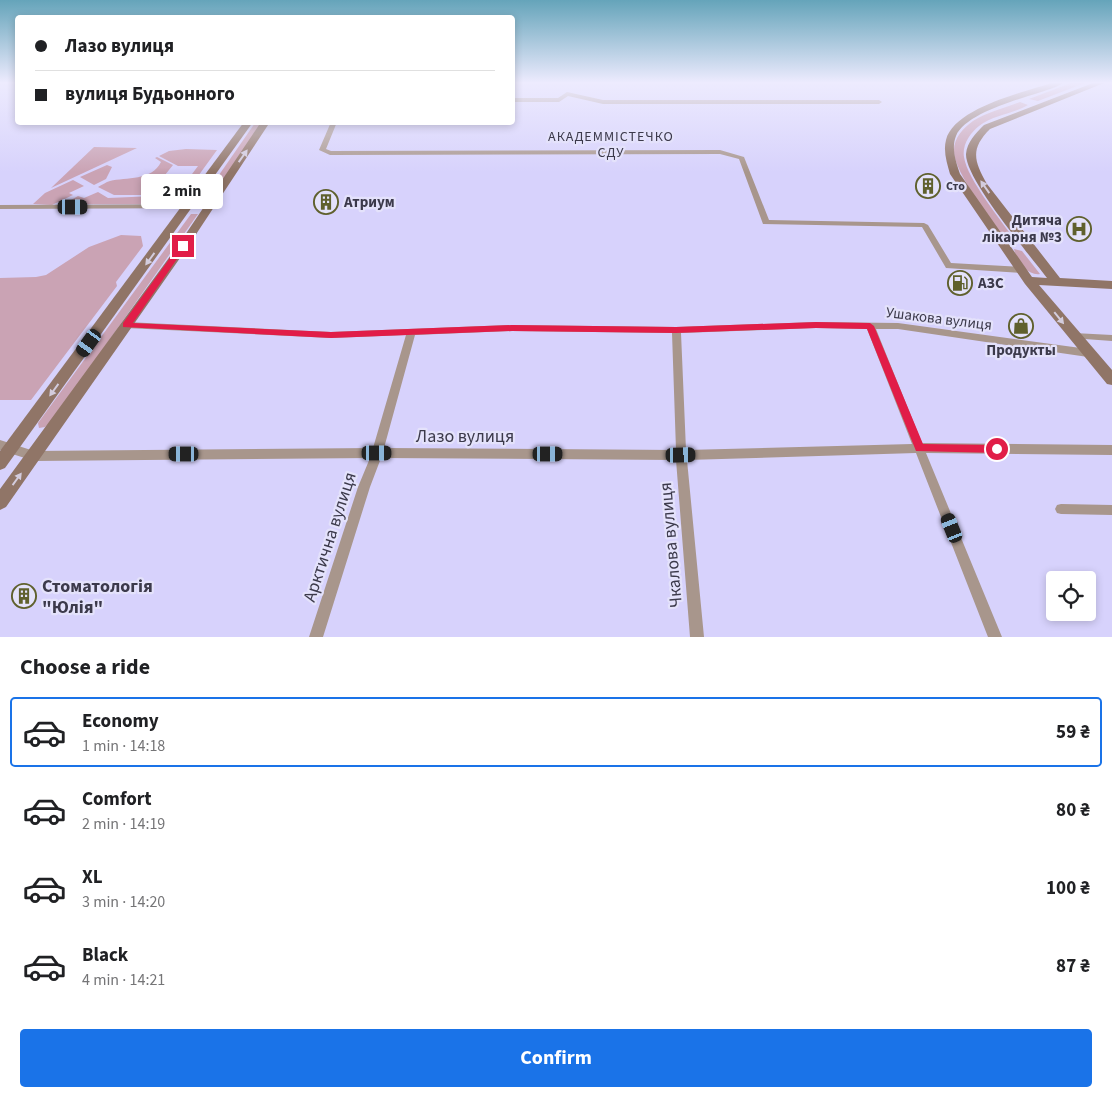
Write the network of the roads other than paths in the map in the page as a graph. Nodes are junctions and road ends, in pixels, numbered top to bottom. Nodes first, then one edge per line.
1 (981, 113) edge
2 (1022, 113) edge
3 (248, 125) edge
4 (264, 125) edge
5 (333, 125) edge
6 (189, 205) junction
7 (209, 206) junction
8 (0, 207) edge
9 (1025, 275) junction
10 (1056, 282) junction
11 (1112, 285) edge
12 (126, 325) junction
13 (870, 326) junction
14 (676, 330) junction
15 (412, 332) junction
16 (1074, 336) junction
17 (1112, 338) edge
18 (1088, 353) junction
19 (1112, 380) edge
20 (5, 447) edge
21 (920, 448) junction
22 (1112, 450) edge
23 (377, 453) junction
24 (681, 455) junction
25 (34, 456) junction
26 (0, 463) edge
27 (0, 502) edge
28 (1061, 509) dead end
29 (1112, 510) edge
30 (316, 637) edge
31 (697, 637) edge
32 (995, 637) edge

1 - 9 street
10 -> 2 street
3 - 6 street
7 -> 4 street
5 - 9 street
6 - 7 street
6 - 8 street
6 -> 20 street
7 - 12 street
9 - 10 street
9 -> 16 street
10 - 11 street
12 - 15 street, Ушакова вулиця
12 - 25 street
13 - 14 street, Ушакова вулиця
13 - 18 street, Ушакова вулиця
13 - 21 street
14 - 15 street, Ушакова вулиця
14 - 24 street, Чкалова вулиця
15 - 23 street, Арктична вулиця
16 - 17 street
16 - 18 street
18 - 19 street
20 - 25 street, Лазо вулиця
20 - 26 street
21 - 22 street, Лазо вулиця
21 - 24 street, Лазо вулиця
21 - 32 street
23 - 24 street, Лазо вулиця
23 - 25 street, Лазо вулиця
23 - 30 street, Арктична вулиця
24 - 31 street, Чкалова вулиця
27 -> 25 street
28 - 29 street

